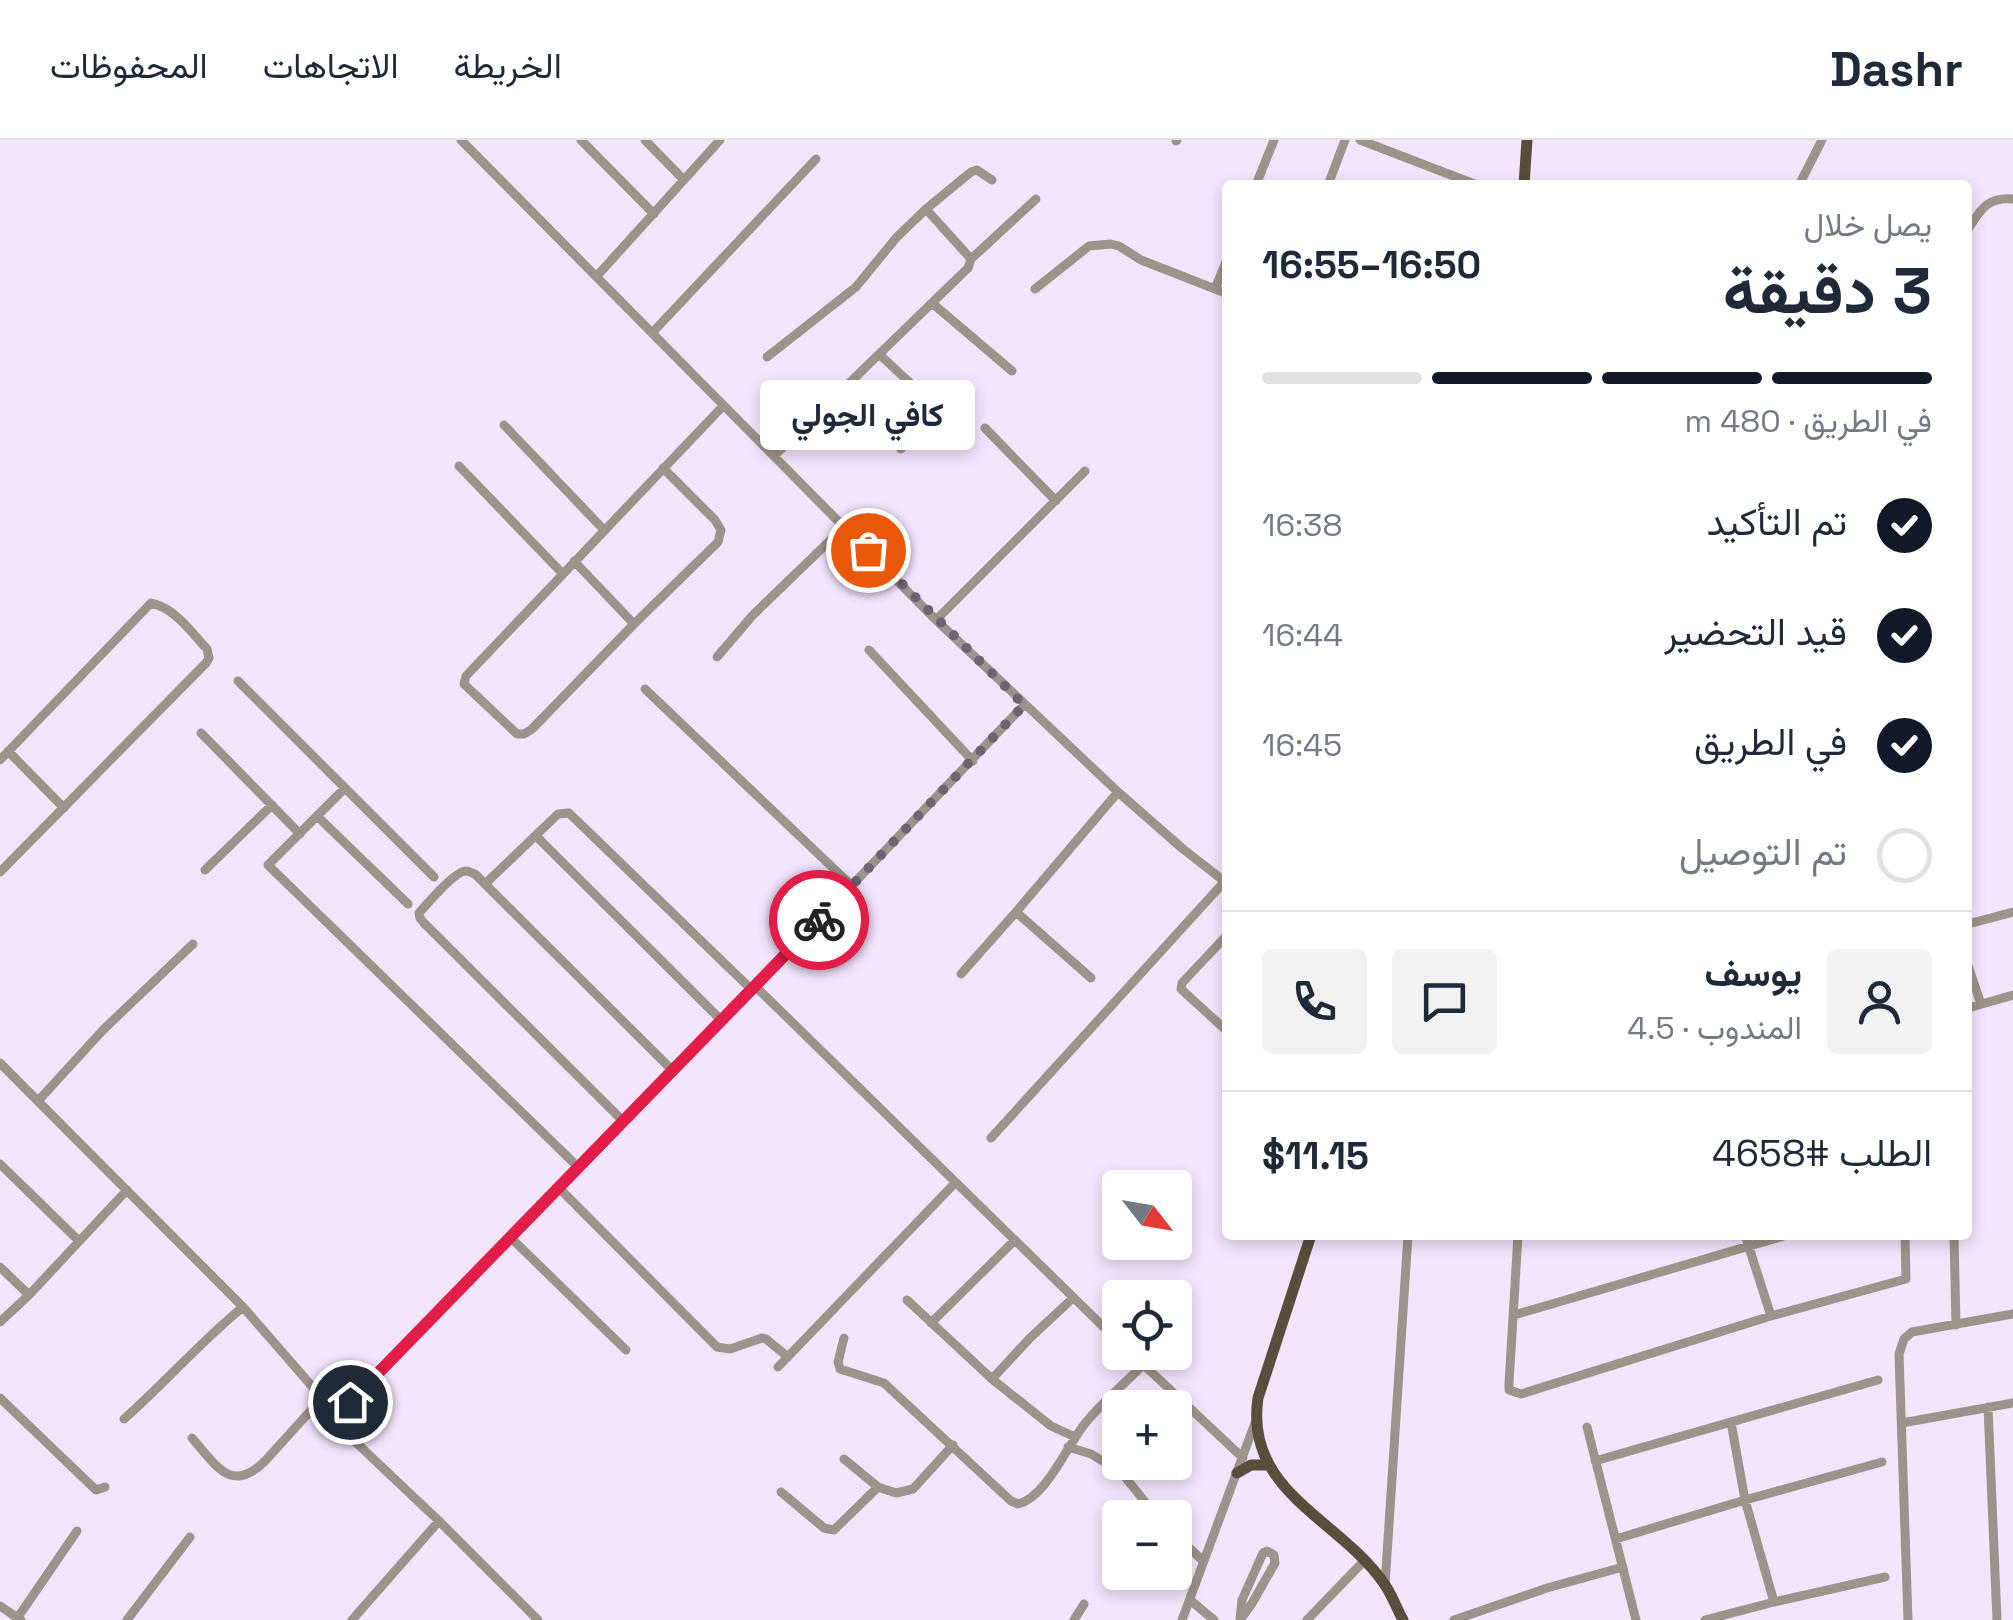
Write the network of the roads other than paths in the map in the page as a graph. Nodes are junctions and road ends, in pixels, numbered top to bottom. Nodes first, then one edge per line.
1 (461, 140) edge
2 (581, 140) edge
3 (645, 140) edge
4 (720, 140) edge
5 (1274, 140) edge
6 (1346, 140) edge
7 (1360, 140) edge
8 (1527, 140) edge
9 (1822, 140) edge
10 (816, 159) dead end
11 (684, 180) junction
12 (992, 180) dead end
13 (1258, 180) edge
14 (1330, 180) edge
15 (1465, 180) edge
16 (1524, 180) edge
17 (1802, 180) edge
18 (1036, 199) dead end
19 (2013, 200) edge
20 (926, 209) junction
21 (654, 214) junction
22 (1972, 223) edge
23 (971, 258) junction
24 (1222, 272) edge
25 (596, 276) junction
26 (1035, 289) dead end
27 (1215, 289) junction
28 (1222, 292) edge
29 (932, 303) junction
30 (652, 333) junction
31 (880, 356) junction
32 (767, 357) dead end
33 (1012, 371) dead end
34 (722, 406) junction
35 (504, 425) dead end
36 (986, 428) dead end
37 (901, 449) dead end
38 (774, 456) junction
39 (460, 466) dead end
40 (663, 468) junction
41 (1086, 471) dead end
42 (1056, 501) junction
43 (845, 526) junction
44 (604, 530) junction
45 (574, 561) junction
46 (562, 573) junction
47 (936, 620) junction
48 (634, 624) junction
49 (869, 650) dead end
50 (717, 657) dead end
51 (238, 681) dead end
52 (645, 688) dead end
53 (1024, 705) junction
54 (201, 733) dead end
55 (8, 751) junction
56 (0, 760) edge
57 (972, 760) junction
58 (345, 788) junction
59 (1118, 792) junction
60 (272, 805) junction
61 (64, 808) junction
62 (317, 816) junction
63 (300, 834) junction
64 (536, 836) junction
65 (206, 870) dead end
66 (0, 872) edge
67 (434, 877) dead end
68 (1222, 879) edge
69 (486, 883) junction
70 (852, 886) junction
71 (1222, 886) edge
72 (408, 904) dead end
73 (1016, 912) junction
74 (2013, 912) edge
75 (1972, 923) edge
76 (1222, 941) edge
77 (194, 944) dead end
78 (961, 974) dead end
79 (1091, 978) dead end
80 (1972, 978) edge
81 (753, 988) junction
82 (2013, 995) edge
83 (1981, 1004) junction
84 (1972, 1007) edge
85 (722, 1020) junction
86 (1222, 1027) edge
87 (0, 1063) edge
88 (673, 1071) junction
89 (38, 1101) junction
90 (624, 1122) junction
91 (990, 1138) dead end
92 (0, 1164) edge
93 (579, 1168) junction
94 (955, 1183) junction
95 (559, 1188) junction
96 (127, 1190) junction
97 (510, 1238) junction
98 (1015, 1240) junction
99 (1309, 1240) edge
100 (1408, 1240) edge
101 (1518, 1240) edge
102 (1747, 1240) edge
103 (1770, 1240) edge
104 (1905, 1240) edge
105 (1954, 1240) edge
106 (79, 1241) junction
107 (1749, 1246) junction
108 (0, 1266) edge
109 (29, 1295) junction
110 (1073, 1298) junction
111 (907, 1300) dead end
112 (242, 1307) junction
113 (1514, 1314) junction
114 (2013, 1314) edge
115 (1771, 1316) junction
116 (0, 1322) edge
117 (931, 1322) junction
118 (1956, 1325) junction
119 (1102, 1326) edge
120 (844, 1338) dead end
121 (626, 1350) dead end
122 (788, 1357) junction
123 (778, 1367) dead end
124 (1139, 1370) edge
125 (1147, 1370) edge
126 (992, 1379) junction
127 (1878, 1380) dead end
128 (323, 1397) junction
129 (0, 1398) edge
130 (2013, 1402) edge
131 (1988, 1407) junction
132 (337, 1415) junction
133 (124, 1419) dead end
134 (1256, 1420) junction
135 (1731, 1422) junction
136 (1902, 1423) junction
137 (1587, 1427) dead end
138 (1074, 1437) junction
139 (192, 1438) dead end
140 (953, 1445) junction
141 (1068, 1447) junction
142 (1243, 1458) junction
143 (844, 1459) dead end
144 (1595, 1461) junction
145 (1882, 1462) dead end
146 (1268, 1465) junction
147 (1237, 1473) junction
148 (878, 1487) junction
149 (106, 1488) dead end
150 (782, 1492) dead end
151 (1144, 1500) edge
152 (1745, 1500) junction
153 (439, 1520) junction
154 (77, 1531) dead end
155 (190, 1536) dead end
156 (1616, 1539) junction
157 (1192, 1550) edge
158 (1204, 1561) junction
159 (1364, 1561) junction
160 (1623, 1567) junction
161 (1886, 1576) dead end
162 (1385, 1584) junction
163 (1190, 1600) junction
164 (1774, 1602) junction
165 (1084, 1604) dead end
166 (0, 1606) edge
167 (18, 1619) edge
168 (127, 1620) edge
169 (352, 1620) edge
170 (538, 1620) edge
171 (1074, 1620) edge
172 (1182, 1620) edge
173 (1214, 1620) edge
174 (1240, 1620) edge
175 (1307, 1620) edge
176 (1402, 1620) edge
177 (1454, 1620) edge
178 (1636, 1620) edge
179 (1706, 1620) edge
180 (1908, 1620) edge
181 (1997, 1620) edge

1 - 25 street
2 - 21 street
3 - 11 street
4 - 11 street
5 - 13 street
6 - 14 street
7 - 15 street
8 - 16 main road
9 - 17 street
10 - 30 street
11 - 21 street
12 - 20 street
18 - 23 street
19 - 22 street
20 - 23 street
20 - 32 street
21 - 25 street
23 - 29 street
24 - 27 street
25 - 30 street
26 - 27 street
27 - 28 street
29 - 31 street
29 - 33 street
30 - 34 street
31 - 37 street
31 - 38 street
34 - 38 street
34 - 40 street
35 - 44 street
36 - 42 street
38 - 43 street
39 - 46 street
40 - 44 street
40 - 48 street
41 - 42 street
42 - 47 street
43 - 47 street
43 - 50 street
44 - 45 street
45 - 46 street
45 - 48 street
46 - 48 street
47 - 53 street
49 - 57 street
51 - 58 street
52 - 70 street
53 - 57 street
53 - 59 street
54 - 60 street
55 - 56 street
55 - 61 street
55 - 61 street
57 - 70 street
58 - 62 street
58 - 67 street
59 - 68 street
59 - 73 street
60 - 63 street
60 - 65 street
61 - 66 street
62 - 63 street
62 - 72 street
63 - 93 street
64 - 69 street
64 - 81 street
64 - 85 street
69 - 88 street
69 - 90 street
70 - 81 street
71 - 91 street
73 - 78 street
73 - 79 street
74 - 75 street
76 - 86 street
77 - 89 street
80 - 83 street
81 - 85 street
81 - 94 street
82 - 83 street
83 - 84 street
85 - 88 street
87 - 89 street
88 - 90 street
89 - 96 street
90 - 93 street
92 - 106 street
93 - 95 street
94 - 98 street
94 - 122 street
95 - 97 street
95 - 122 street
96 - 106 street
96 - 112 street
97 - 121 street
97 - 132 street
98 - 110 street
98 - 117 street
99 - 134 main road
100 - 162 street
101 - 113 street
102 - 107 street
103 - 107 street
104 - 115 street
105 - 118 street
106 - 109 street
107 - 113 street
107 - 115 street
108 - 109 street
109 - 116 street
110 - 119 street
110 - 126 street
111 - 117 street
112 - 128 street
112 - 133 street
113 - 115 street
114 - 118 street
117 - 126 street
118 - 136 street
120 - 140 street
122 - 123 street
124 - 138 street
125 - 142 street
126 - 138 street
127 - 135 street
128 - 132 street
128 - 139 street
129 - 149 street
130 - 131 street
131 - 136 street
131 - 181 street
132 - 153 street
134 - 142 street
134 - 146 main road
135 - 144 street
135 - 152 street
136 - 180 street
137 - 144 street
138 - 141 street
140 - 141 street
140 - 148 street
141 - 151 street
142 - 147 street
143 - 148 street
144 - 156 street
145 - 152 street
146 - 147 main road
146 - 159 main road
147 - 158 street
148 - 150 street
152 - 156 street
152 - 164 street
153 - 169 street
153 - 170 street
154 - 167 street
155 - 168 street
156 - 160 street
157 - 158 street
158 - 163 street
159 - 162 main road
159 - 175 street
160 - 177 street
160 - 178 street
161 - 164 street
162 - 176 main road
163 - 172 street
163 - 173 street
164 - 179 street
165 - 171 street
166 - 167 street
174 - 174 street

